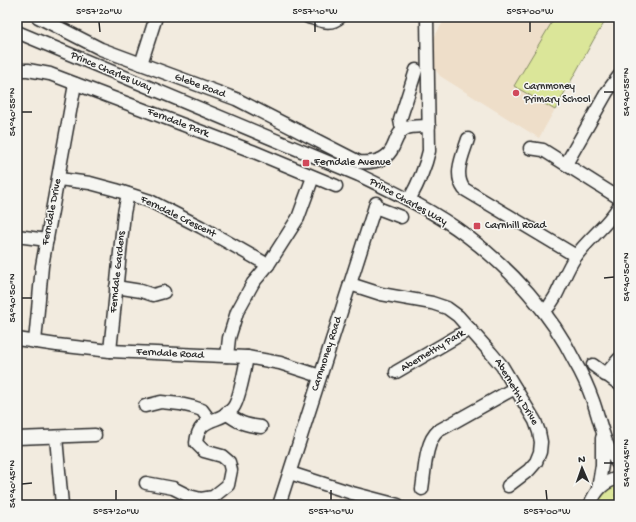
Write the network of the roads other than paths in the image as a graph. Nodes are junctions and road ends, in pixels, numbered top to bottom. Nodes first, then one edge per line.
1 (38, 17) edge
2 (156, 17) edge
3 (308, 17) edge
4 (340, 17) edge
5 (427, 17) edge
6 (17, 32) edge
7 (141, 64) junction
8 (17, 70) edge
9 (416, 70) dead end
10 (619, 76) edge
11 (75, 84) junction
12 (429, 126) junction
13 (404, 129) junction
14 (468, 140) dead end
15 (530, 148) dead end
16 (566, 164) junction
17 (313, 177) junction
18 (59, 178) junction
19 (336, 186) dead end
20 (128, 194) junction
21 (619, 198) edge
22 (410, 200) junction
23 (619, 206) edge
24 (401, 217) dead end
25 (17, 236) edge
26 (46, 240) junction
27 (576, 256) junction
28 (268, 265) junction
29 (350, 284) junction
30 (116, 287) junction
31 (164, 292) dead end
32 (544, 312) junction
33 (470, 329) junction
34 (17, 339) edge
35 (35, 342) junction
36 (110, 351) junction
37 (227, 356) junction
38 (247, 357) junction
39 (619, 359) edge
40 (593, 365) dead end
41 (396, 372) dead end
42 (605, 375) junction
43 (320, 376) junction
44 (619, 384) edge
45 (515, 388) junction
46 (145, 406) dead end
47 (226, 413) junction
48 (210, 421) junction
49 (261, 427) dead end
50 (602, 427) junction
51 (95, 435) dead end
52 (56, 437) junction
53 (17, 438) edge
54 (619, 465) edge
55 (290, 473) junction
56 (619, 478) edge
57 (146, 483) dead end
58 (508, 486) dead end
59 (422, 489) dead end
60 (594, 497) edge
61 (196, 501) edge
62 (62, 505) edge
63 (279, 505) edge
64 (398, 505) edge
65 (584, 505) edge

1 - 7 street, Glebe Road
2 - 7 street
3 - 4 street
5 - 12 street
6 - 22 street, Prince Charles Way
7 - 13 street, Glebe Road
8 - 11 street, Ferndale Park
9 - 13 street
10 - 16 street
11 - 17 street, Ferndale Park
11 - 18 street, Ferndale Drive
12 - 13 street
12 - 22 street
14 - 27 street
15 - 16 street
16 - 21 street
17 - 19 street, Ferndale Park
17 - 28 street
18 - 20 street, Ferndale Crescent
18 - 26 street, Ferndale Drive
20 - 28 street, Ferndale Crescent
20 - 30 street, Ferndale Gardens
22 - 32 street, Prince Charles Way
23 - 27 street
24 - 29 street, Carnmoney Road
25 - 26 street
26 - 35 street, Ferndale Drive
27 - 32 street
28 - 37 street
29 - 33 street, Abernethy Drive
29 - 43 street, Carnmoney Road
30 - 31 street
30 - 36 street, Ferndale Gardens
32 - 50 street, Prince Charles Way
33 - 41 street, Abernethy Park
33 - 45 street, Abernethy Drive
34 - 35 street, Ferndale Road
35 - 36 street, Ferndale Road
36 - 37 street, Ferndale Road
37 - 38 street, Ferndale Road
38 - 43 street, Ferndale Road
38 - 47 street
39 - 42 street
40 - 42 street
42 - 44 street
43 - 55 street, Carnmoney Road
45 - 58 street, Abernethy Drive
45 - 59 street
46 - 48 street
47 - 48 street
47 - 49 street
48 - 61 street
50 - 54 street, Prince Charles Way
50 - 60 street, Prince Charles Way
51 - 52 street
52 - 53 street
52 - 62 street
55 - 63 street, Carnmoney Road
55 - 64 street
56 - 60 street
57 - 61 street
60 - 65 street

